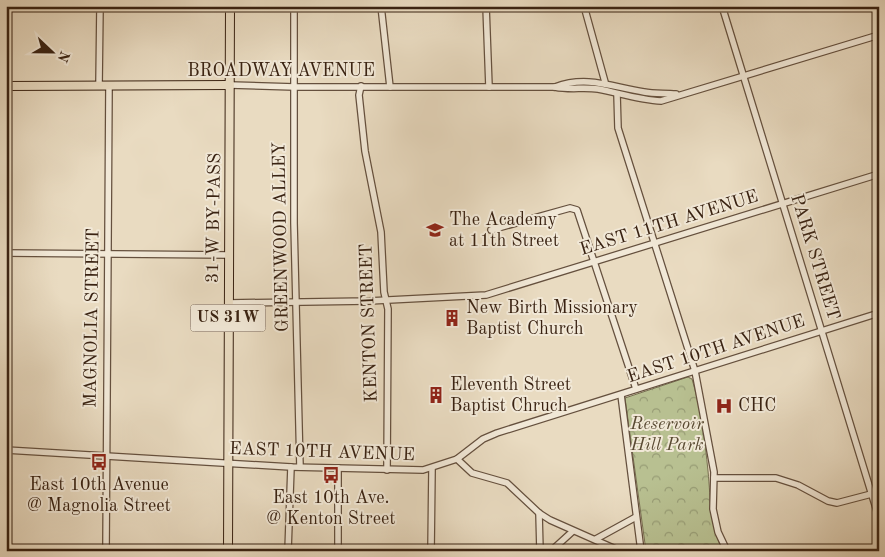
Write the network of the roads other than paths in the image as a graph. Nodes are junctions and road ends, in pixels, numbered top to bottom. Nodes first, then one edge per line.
1 (100, 6) edge
2 (230, 6) edge
3 (294, 6) edge
4 (381, 6) edge
5 (486, 6) edge
6 (584, 6) edge
7 (722, 6) edge
8 (879, 35) edge
9 (744, 77) junction
10 (605, 82) junction
11 (109, 85) junction
12 (230, 85) junction
13 (6, 86) edge
14 (99, 86) junction
15 (361, 86) junction
16 (295, 87) junction
17 (390, 87) junction
18 (490, 87) junction
19 (554, 87) junction
20 (617, 94) junction
21 (680, 95) junction
22 (879, 174) edge
23 (782, 204) junction
24 (491, 230) dead end
25 (654, 243) junction
26 (6, 253) edge
27 (108, 253) junction
28 (229, 255) junction
29 (594, 261) junction
30 (385, 300) junction
31 (296, 302) junction
32 (228, 303) junction
33 (879, 313) edge
34 (822, 330) junction
35 (695, 371) junction
36 (636, 389) junction
37 (621, 395) junction
38 (6, 450) edge
39 (106, 456) junction
40 (457, 458) junction
41 (227, 463) junction
42 (291, 466) junction
43 (300, 467) junction
44 (338, 468) junction
45 (432, 469) junction
46 (387, 470) junction
47 (714, 478) junction
48 (879, 492) edge
49 (872, 494) junction
50 (539, 513) junction
51 (636, 517) junction
52 (879, 518) edge
53 (573, 531) junction
54 (596, 539) junction
55 (106, 551) edge
56 (228, 551) edge
57 (288, 551) edge
58 (338, 551) edge
59 (431, 551) edge
60 (540, 551) edge
61 (550, 551) edge
62 (620, 551) edge
63 (640, 551) edge
64 (727, 551) edge

1 - 14 street
2 - 12 main road, 31-W BY-PASS / US 31W
3 - 16 street, GREENWOOD ALLEY
4 - 17 street
5 - 18 street
6 - 10 street
7 - 9 street, PARK STREET
8 - 9 street, BROADWAY AVENUE
9 - 21 street, BROADWAY AVENUE
9 - 23 street, PARK STREET
10 - 19 street, BROADWAY AVENUE
10 - 21 street, BROADWAY AVENUE
11 - 12 main road, BROADWAY AVENUE
11 - 14 main road, BROADWAY AVENUE
11 - 27 street, MAGNOLIA STREET
12 - 16 street, BROADWAY AVENUE
12 - 28 main road, 31-W BY-PASS / US 31W
13 - 14 main road, BROADWAY AVENUE
15 - 16 street, BROADWAY AVENUE
15 - 17 street, BROADWAY AVENUE
15 - 30 street, KENTON STREET
16 - 31 street, GREENWOOD ALLEY
17 - 18 street, BROADWAY AVENUE
18 - 19 street, BROADWAY AVENUE
19 - 20 street, BROADWAY AVENUE
20 - 21 street, BROADWAY AVENUE
20 - 25 street
22 - 23 street, EAST 11TH AVENUE
23 - 25 street, EAST 11TH AVENUE
23 - 34 street, PARK STREET
24 - 29 street
25 - 29 street, EAST 11TH AVENUE
25 - 35 street
26 - 27 street
27 - 28 street
27 - 39 street, MAGNOLIA STREET
28 - 32 main road, 31-W BY-PASS / US 31W
29 - 30 street, EAST 11TH AVENUE
29 - 36 street
30 - 31 street, EAST 11TH AVENUE
30 - 46 street, KENTON STREET
31 - 32 street, EAST 11TH AVENUE
31 - 43 street, GREENWOOD ALLEY
32 - 41 main road, 31-W BY-PASS / US 31W
33 - 34 street, EAST 10TH AVENUE
34 - 35 street, EAST 10TH AVENUE
34 - 49 street, PARK STREET
35 - 36 street, EAST 10TH AVENUE
35 - 47 street
36 - 37 street, EAST 10TH AVENUE
37 - 40 street, EAST 10TH AVENUE
37 - 51 street
38 - 39 street, EAST 10TH AVENUE
39 - 41 street, EAST 10TH AVENUE
39 - 55 street, MAGNOLIA STREET
40 - 45 street, EAST 10TH AVENUE
40 - 50 street
41 - 42 street, EAST 10TH AVENUE
41 - 56 main road, 31-W BY-PASS / US 31W
42 - 43 street, EAST 10TH AVENUE
42 - 57 street
43 - 44 street, EAST 10TH AVENUE
44 - 46 street, EAST 10TH AVENUE
44 - 58 street
45 - 46 street, EAST 10TH AVENUE
45 - 59 street
47 - 49 street
47 - 64 street
48 - 49 street
49 - 52 street, PARK STREET
50 - 53 street
50 - 60 street
51 - 54 street
51 - 63 street
53 - 54 street
53 - 61 street
54 - 62 street

